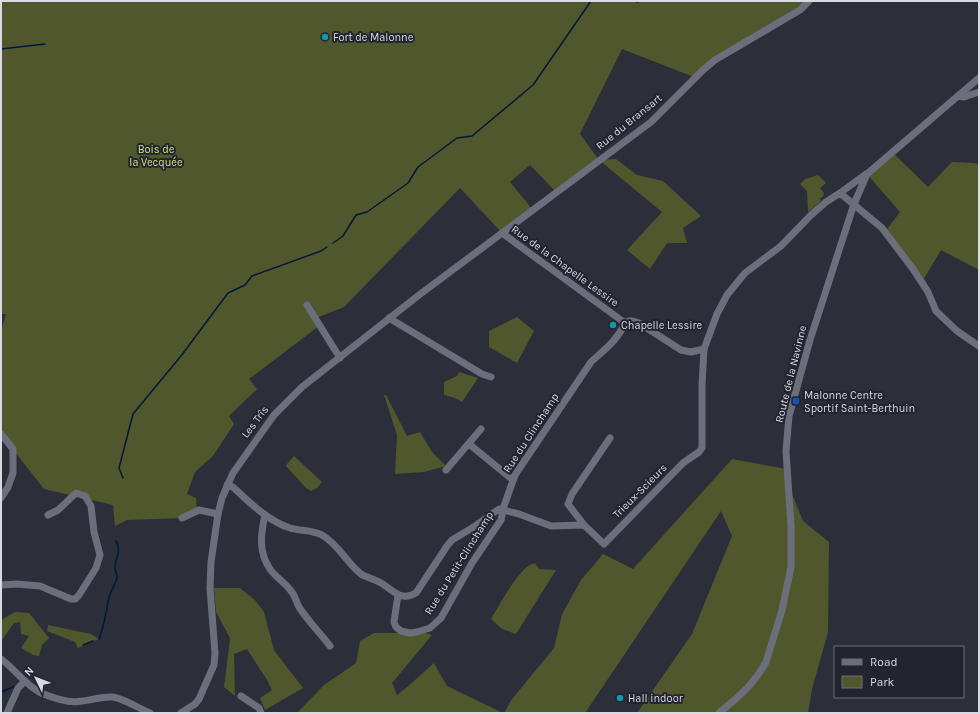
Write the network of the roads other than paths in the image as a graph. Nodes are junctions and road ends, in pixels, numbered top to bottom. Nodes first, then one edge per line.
1 (809, 1) edge
2 (979, 78) edge
3 (979, 92) edge
4 (958, 96) junction
5 (867, 174) junction
6 (840, 193) junction
7 (854, 204) junction
8 (502, 233) junction
9 (307, 305) dead end
10 (389, 318) junction
11 (625, 323) junction
12 (979, 346) edge
13 (704, 349) junction
14 (340, 358) junction
15 (491, 377) dead end
16 (481, 429) dead end
17 (1, 434) edge
18 (610, 438) dead end
19 (470, 444) junction
20 (446, 470) dead end
21 (513, 480) junction
22 (227, 485) junction
23 (1, 498) edge
24 (503, 510) junction
25 (218, 514) junction
26 (48, 515) dead end
27 (266, 515) junction
28 (182, 518) dead end
29 (584, 525) junction
30 (1, 585) edge
31 (398, 595) junction
32 (330, 646) dead end
33 (1, 659) edge
34 (25, 681) junction
35 (241, 696) dead end
36 (7, 713) edge
37 (150, 713) edge
38 (181, 713) edge
39 (261, 713) edge
40 (719, 713) edge

1 - 8 street, Rue du Bransart
2 - 4 street, Route de la Navinne
3 - 4 street
4 - 5 street, Route de la Navinne
5 - 6 street
5 - 7 street, Route de la Navinne
6 - 7 street
6 - 13 street
7 - 12 street
7 - 40 street, Route de la Navinne
8 - 10 street, Les Trîs
8 - 11 street, Rue de la Chapelle Lessire
9 - 14 street
10 - 14 street, Les Trîs
10 - 15 street
11 - 13 street, Rue de la Chapelle Lessire
11 - 21 street, Rue du Clinchamp
13 - 29 street, Trieux-Scieurs
14 - 22 street, Les Trîs
16 - 19 street
17 - 23 street
18 - 29 street
19 - 20 street
19 - 21 street
21 - 24 street, Rue du Clinchamp
22 - 25 street, Les Trîs
22 - 27 street
24 - 29 street
24 - 31 street
24 - 31 street, Rue du Petit-Clinchamp
25 - 28 street
25 - 38 street, Les Trîs
26 - 30 street
27 - 31 street
27 - 32 street
33 - 34 street
34 - 36 street
34 - 37 street
35 - 39 street

